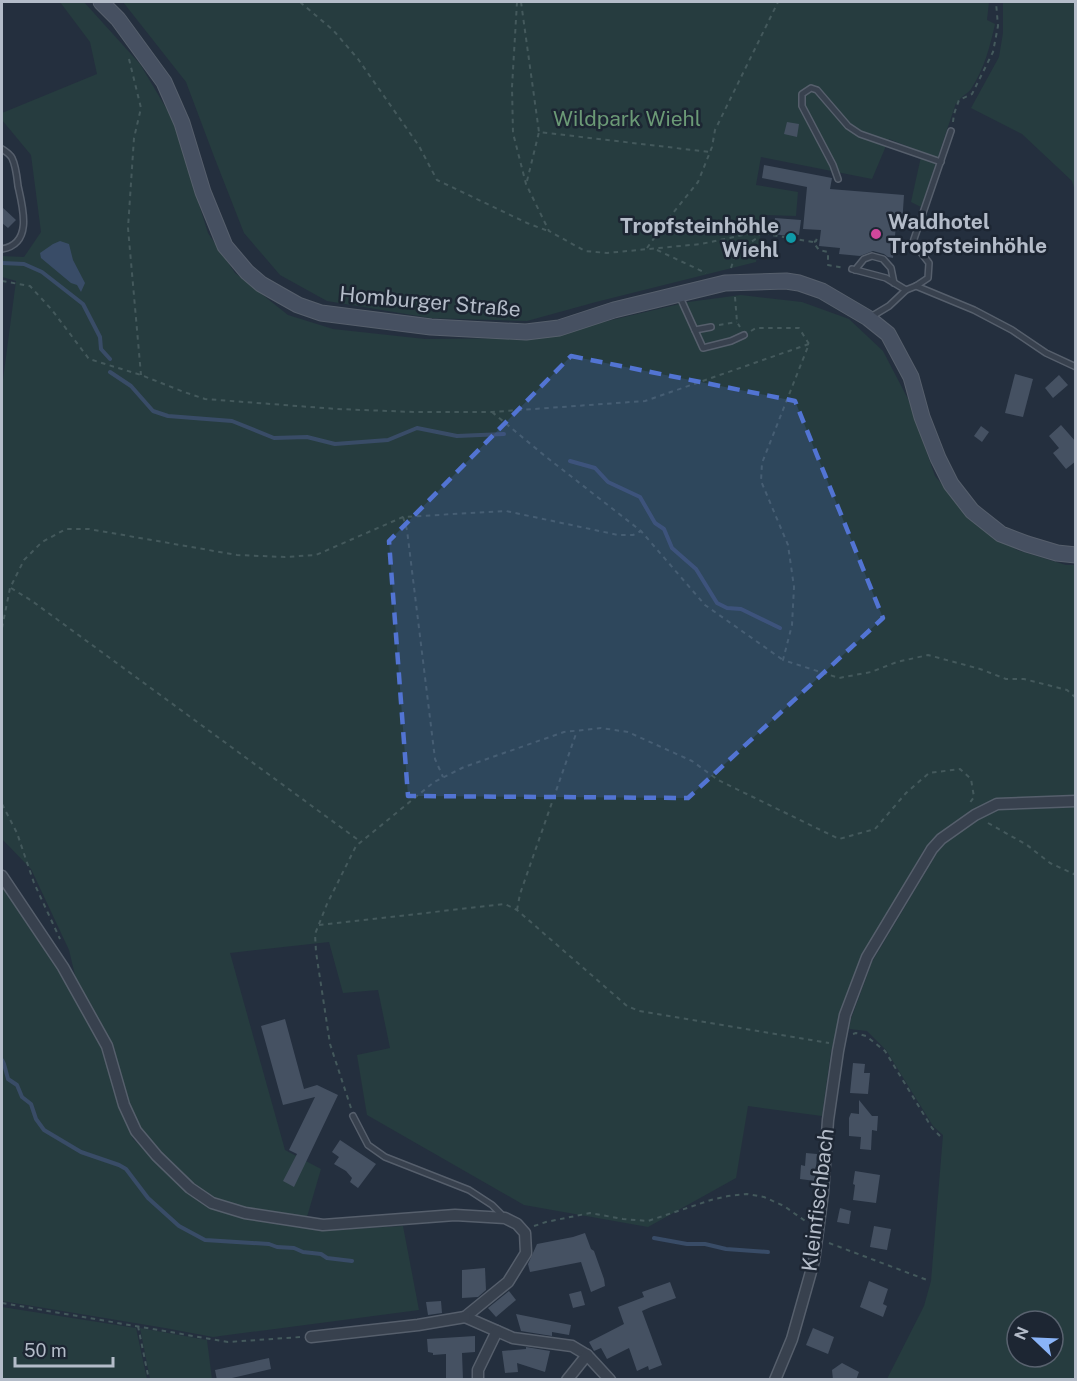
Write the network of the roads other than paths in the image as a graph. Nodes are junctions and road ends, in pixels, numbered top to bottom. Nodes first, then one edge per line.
1 (101, 2) edge
2 (951, 131) road end
3 (2, 149) edge
4 (941, 162) junction
5 (838, 179) dead end
6 (2, 249) edge
7 (894, 283) junction
8 (916, 286) junction
9 (906, 290) junction
10 (678, 294) junction
11 (868, 318) junction
12 (711, 327) road end
13 (695, 330) junction
14 (744, 335) road end
15 (1076, 367) edge
16 (1076, 555) edge
17 (1076, 801) edge
18 (2, 876) edge
19 (353, 1116) road end
20 (505, 1218) junction
21 (465, 1317) junction
22 (497, 1331) junction
23 (311, 1337) road end
24 (587, 1355) junction
25 (478, 1380) edge
26 (567, 1380) edge
27 (610, 1380) edge
28 (775, 1380) edge

1 - 10 main road, Homburger Straße
2 - 4 lane
3 - 6 lane
4 - 5 lane
4 - 8 lane
7 - 7 lane
7 - 9 lane
8 - 9 lane
8 - 15 lane
9 - 11 lane
10 - 11 main road, Homburger Straße
10 - 13 lane
11 - 16 main road, Homburger Straße
12 - 13 lane
13 - 14 lane
17 - 28 street, Kleinfischbach
18 - 20 street
19 - 20 lane
20 - 21 street
21 - 22 street
21 - 23 street
22 - 24 street
22 - 25 street
24 - 26 street
24 - 27 street

